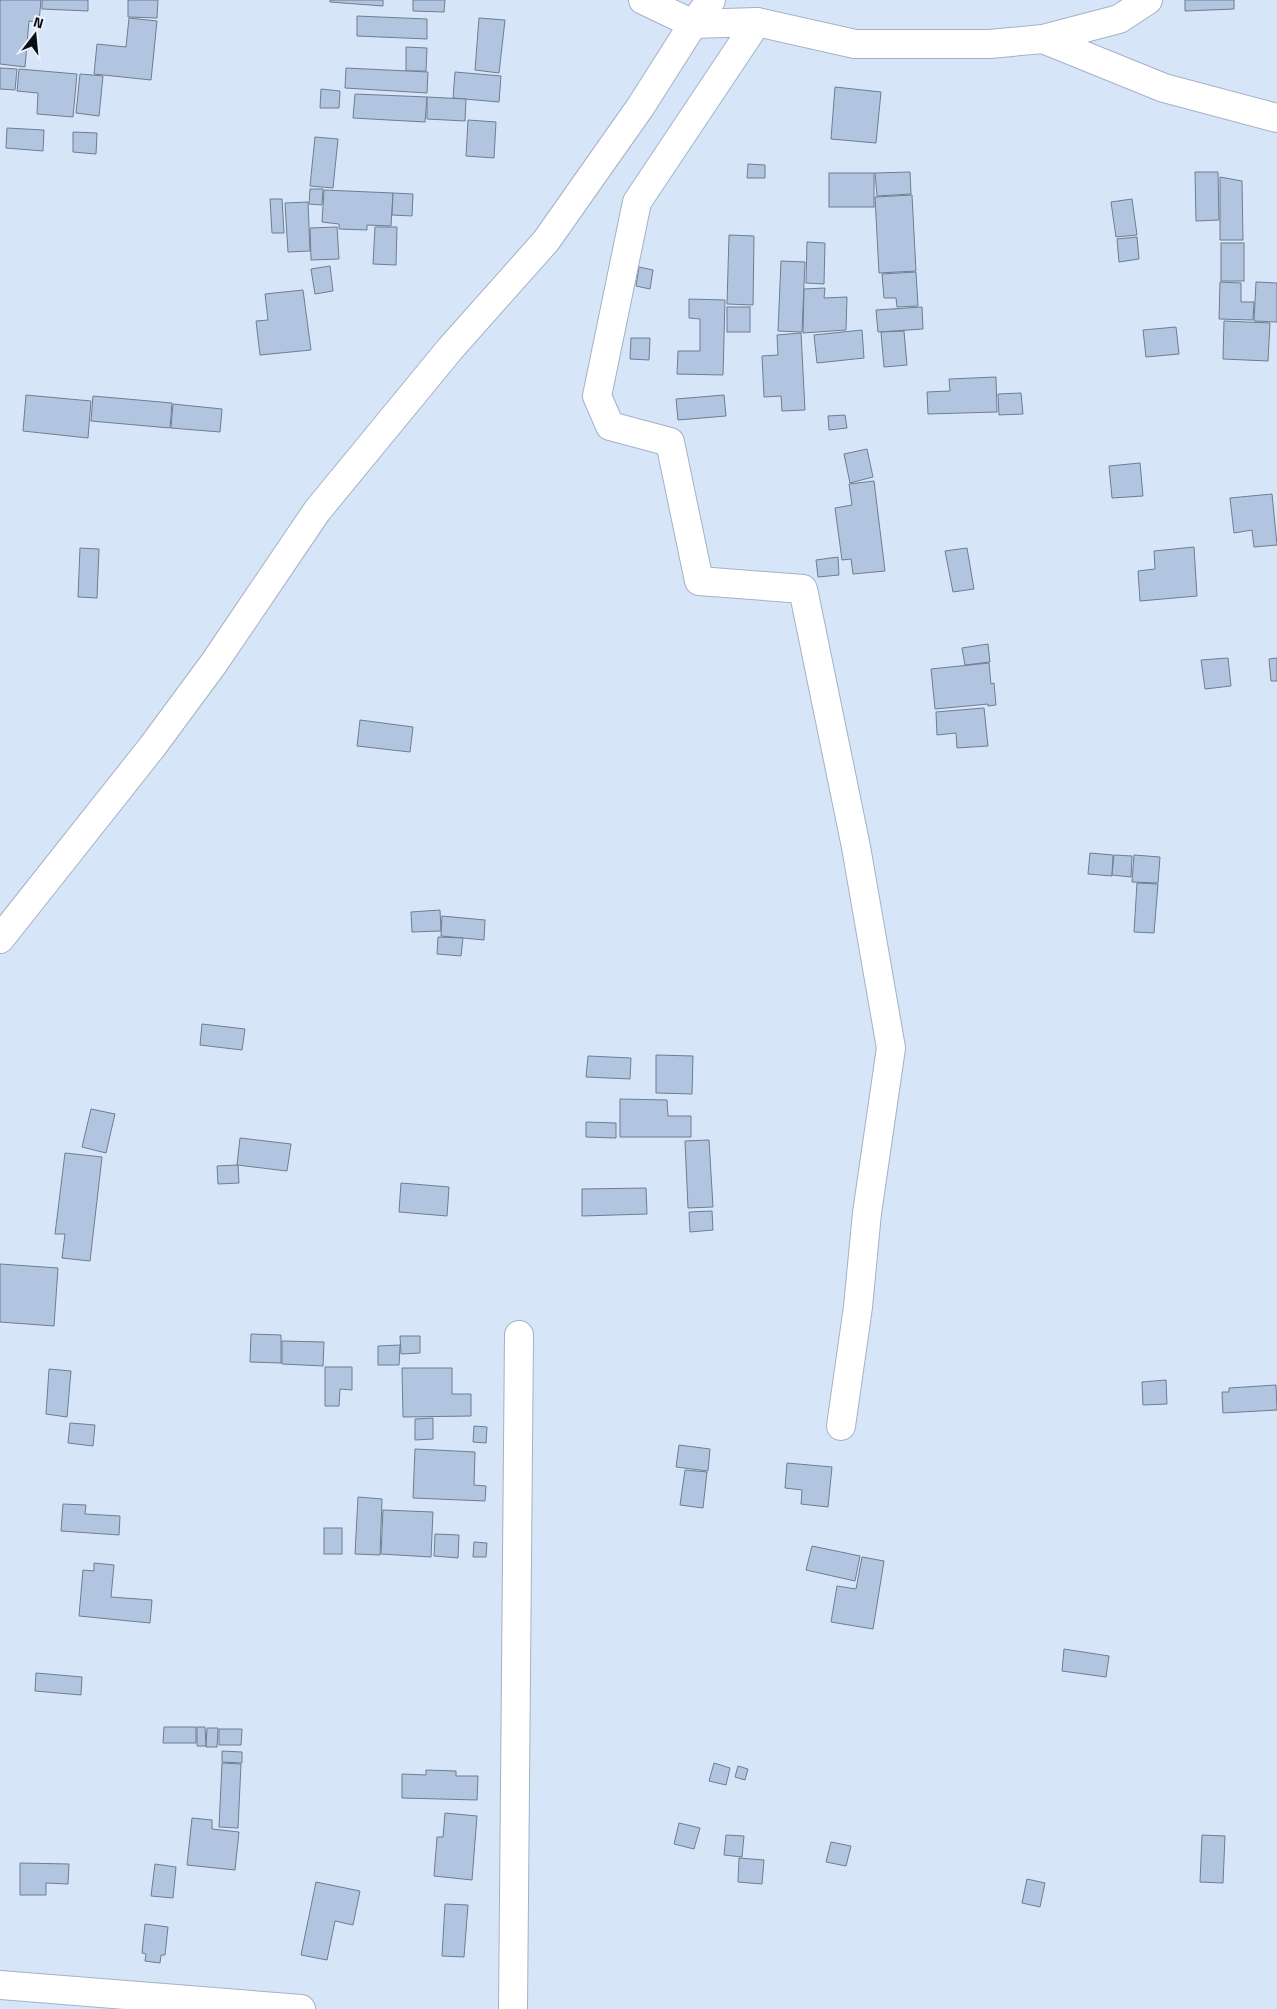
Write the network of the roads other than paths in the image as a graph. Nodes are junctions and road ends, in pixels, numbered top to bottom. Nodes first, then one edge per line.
1 (643, 0) edge
2 (711, 0) edge
3 (1148, 0) edge
4 (757, 22) junction
5 (693, 24) junction
6 (1043, 39) junction
7 (1277, 118) edge
8 (0, 939) edge
9 (519, 1335) dead end
10 (841, 1426) dead end
11 (0, 1985) edge
12 (301, 2009) edge
13 (513, 2009) edge

1 - 5 street
2 - 5 street
3 - 6 street
4 - 5 street
4 - 6 street
4 - 10 street
5 - 8 street
6 - 7 street
9 - 13 street
11 - 12 street

